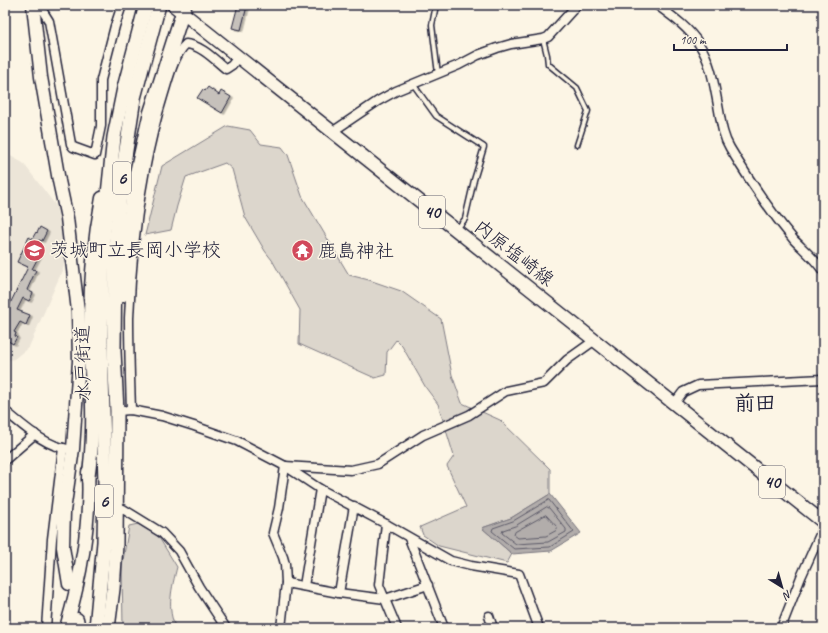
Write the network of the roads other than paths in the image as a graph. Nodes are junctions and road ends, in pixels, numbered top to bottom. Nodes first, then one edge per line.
1 (33, 5) edge
2 (39, 5) edge
3 (122, 5) edge
4 (436, 5) edge
5 (576, 5) edge
6 (657, 5) edge
7 (155, 6) edge
8 (180, 7) edge
9 (543, 39) junction
10 (238, 57) junction
11 (438, 74) junction
12 (413, 84) junction
13 (332, 132) junction
14 (114, 137) junction
15 (577, 145) dead end
16 (456, 231) junction
17 (823, 271) edge
18 (595, 340) junction
19 (114, 351) junction
20 (78, 361) junction
21 (823, 379) edge
22 (674, 404) junction
23 (131, 410) junction
24 (5, 411) edge
25 (117, 411) junction
26 (35, 434) junction
27 (68, 449) junction
28 (5, 460) edge
29 (285, 466) junction
30 (88, 480) junction
31 (320, 489) junction
32 (116, 506) junction
33 (354, 506) junction
34 (823, 522) edge
35 (386, 524) junction
36 (823, 528) edge
37 (409, 538) junction
38 (286, 583) junction
39 (69, 584) dead end
40 (428, 585) junction
41 (304, 586) junction
42 (113, 589) junction
43 (339, 593) junction
44 (386, 599) junction
45 (489, 616) dead end
46 (46, 628) edge
47 (66, 628) edge
48 (96, 628) edge
49 (108, 628) edge
50 (112, 628) edge
51 (226, 628) edge
52 (280, 628) edge
53 (397, 628) edge
54 (444, 628) edge
55 (493, 628) edge
56 (539, 628) edge
57 (781, 628) edge

1 - 20 main road
2 - 3 street
4 - 11 lane
5 - 9 street
6 - 17 street
7 - 14 highway, 6
7 - 19 highway, 6
8 - 10 main road, 内原塩崎線 / 40
8 - 19 highway
9 - 11 street
9 - 15 lane
10 - 13 main road, 内原塩崎線 / 40
10 - 23 street
11 - 12 street
12 - 13 street
12 - 16 lane
13 - 16 main road, 内原塩崎線 / 40
14 - 30 main road
14 - 48 highway, 水戸街道 / 6
16 - 18 main road, 内原塩崎線 / 40
18 - 22 main road, 内原塩崎線 / 40
18 - 29 street
19 - 25 highway, 水戸街道 / 6
20 - 27 main road
20 - 30 main road
21 - 22 street
22 - 34 main road, 内原塩崎線 / 40
23 - 25 street
23 - 29 street
24 - 26 street
25 - 32 highway, 水戸街道 / 6
26 - 27 street
26 - 28 street
27 - 39 main road
27 - 46 street
29 - 31 street
29 - 38 street
30 - 47 main road
31 - 33 street
31 - 41 street
32 - 42 highway, 水戸街道 / 6
32 - 51 street
33 - 35 street
33 - 43 street
35 - 37 street
35 - 44 street
36 - 57 street
37 - 40 street
37 - 56 street
38 - 41 street
38 - 52 street
40 - 44 street
40 - 54 street
41 - 43 street
42 - 49 highway, 6
42 - 50 main road
43 - 44 street
44 - 53 street
45 - 55 street

